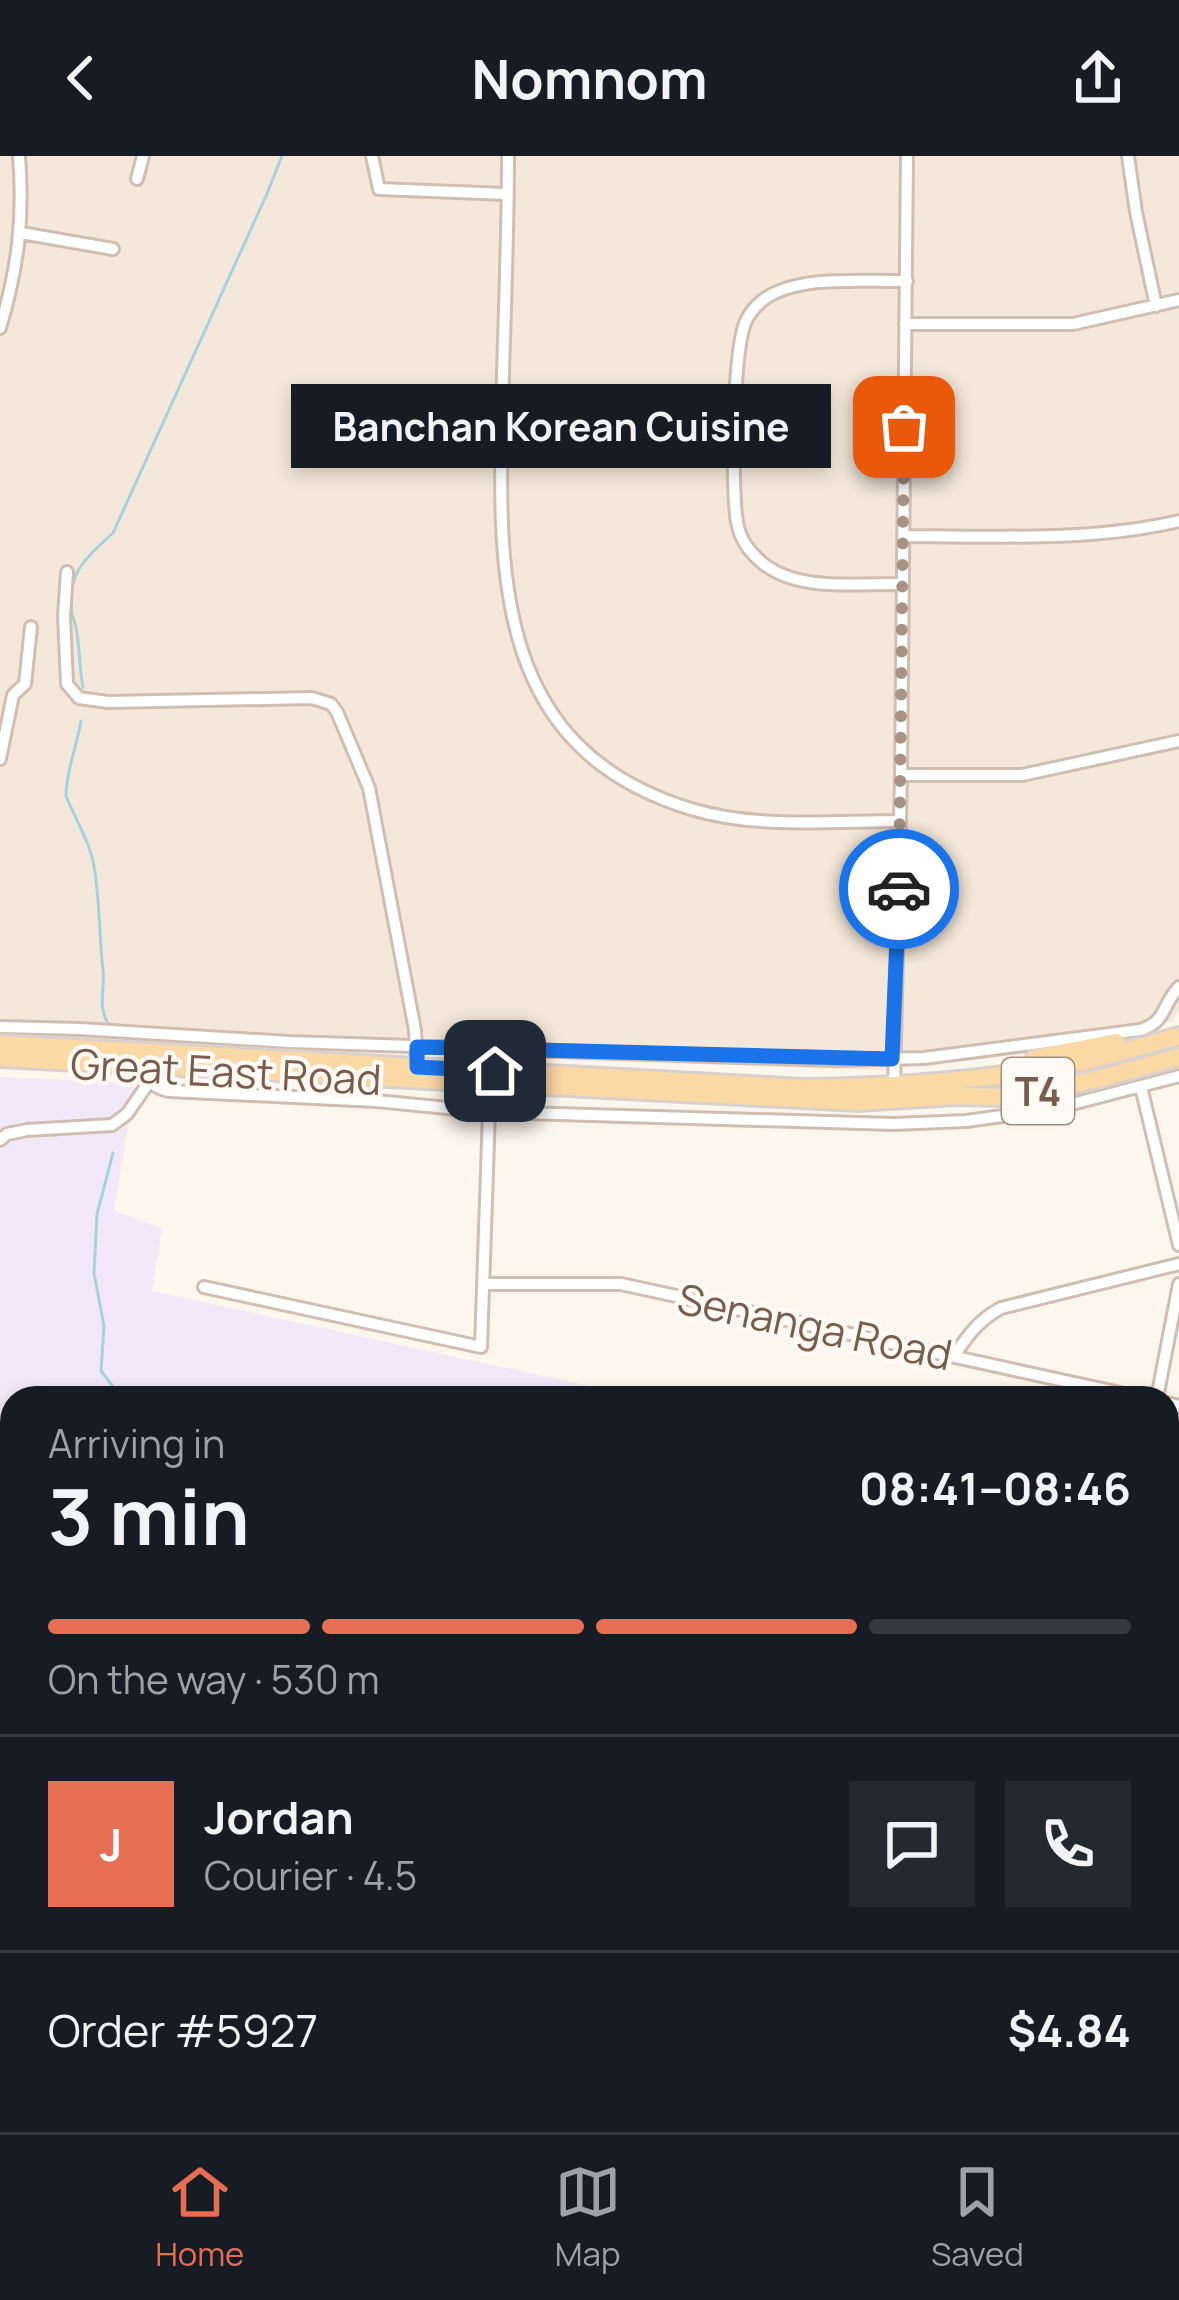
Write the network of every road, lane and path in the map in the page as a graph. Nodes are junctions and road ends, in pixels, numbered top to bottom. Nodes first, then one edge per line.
1 (19, 156) edge
2 (142, 156) edge
3 (372, 156) edge
4 (508, 156) edge
5 (907, 156) edge
6 (1128, 156) edge
7 (137, 179) dead end
8 (507, 194) junction
9 (21, 233) junction
10 (113, 249) dead end
11 (907, 281) junction
12 (1179, 300) edge
13 (1156, 305) junction
14 (905, 324) junction
15 (0, 328) edge
16 (502, 428) junction
17 (734, 431) junction
18 (1179, 520) edge
19 (903, 536) junction
20 (67, 572) dead end
21 (902, 584) junction
22 (31, 628) dead end
23 (1179, 741) edge
24 (0, 759) edge
25 (901, 775) junction
26 (899, 821) junction
27 (1179, 987) edge
28 (1179, 1024) edge
29 (0, 1027) edge
30 (1179, 1040) edge
31 (0, 1044) edge
32 (417, 1047) junction
33 (1179, 1057) edge
34 (0, 1058) edge
35 (892, 1059) junction
36 (136, 1065) junction
37 (417, 1067) junction
38 (1179, 1076) edge
39 (149, 1082) junction
40 (1141, 1087) junction
41 (955, 1088) junction
42 (894, 1094) junction
43 (489, 1112) junction
44 (894, 1124) junction
45 (0, 1140) edge
46 (1179, 1245) edge
47 (1179, 1264) edge
48 (484, 1284) junction
49 (1179, 1284) edge
50 (204, 1287) dead end
51 (954, 1356) junction
52 (1089, 1386) edge
53 (1159, 1386) edge

1 - 9 street
2 - 7 street
3 - 8 street
4 - 8 street
5 - 11 street
6 - 13 street
8 - 16 street
9 - 10 street
9 - 15 street
11 - 14 street
11 - 17 street
12 - 13 street
13 - 14 street
14 - 19 street
16 - 17 street
16 - 26 street
17 - 21 street
18 - 19 street
19 - 21 street
20 - 32 street
21 - 25 street
22 - 24 street
23 - 25 street
25 - 26 street
26 - 35 street
27 - 35 street
28 - 41 main road, Great East Road / T4
29 - 32 street
30 - 41 main road, Great East Road / T4
31 - 37 main road, Great East Road / T4
32 - 35 street
32 - 37 street
33 - 41 main road, Great East Road / T4
34 - 36 main road, Great East Road / T4
35 - 42 street
36 - 39 street
36 - 42 main road, Great East Road / T4
37 - 42 main road, Great East Road / T4
38 - 40 street
39 - 43 street
39 - 45 street
40 - 44 street
40 - 46 street
41 - 42 main road, Great East Road / T4
42 - 44 street
43 - 44 street
43 - 48 street
47 - 51 street
48 - 50 street
48 - 51 street, Senanga Road
49 - 53 street
51 - 52 street, Senanga Road

